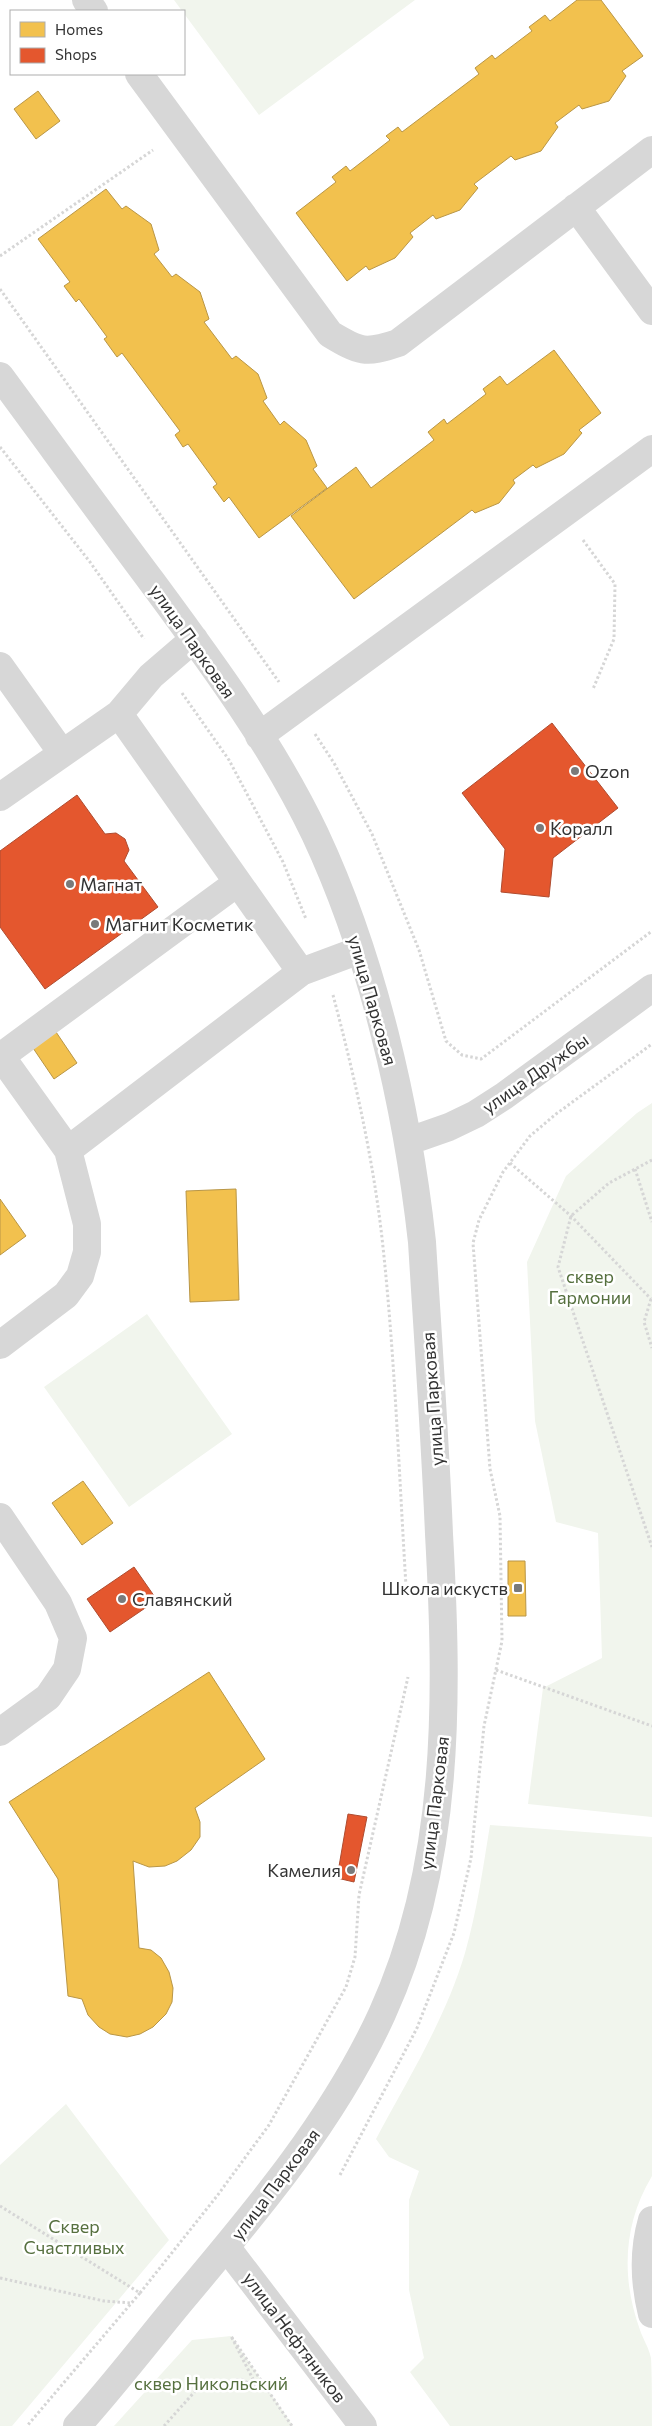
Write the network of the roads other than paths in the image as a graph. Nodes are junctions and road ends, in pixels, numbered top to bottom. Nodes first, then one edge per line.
1 (140, 75) edge
2 (652, 150) edge
3 (576, 207) junction
4 (652, 311) edge
5 (0, 376) edge
6 (652, 450) edge
7 (194, 639) junction
8 (0, 666) edge
9 (119, 714) junction
10 (259, 736) junction
11 (62, 753) junction
12 (0, 797) edge
13 (237, 883) junction
14 (360, 950) junction
15 (313, 968) junction
16 (652, 988) edge
17 (0, 1056) edge
18 (409, 1140) junction
19 (68, 1150) junction
20 (0, 1345) edge
21 (0, 1517) edge
22 (0, 1732) edge
23 (652, 2220) edge
24 (227, 2248) junction
25 (652, 2314) edge
26 (77, 2426) edge
27 (363, 2426) edge

1 - 3 street
2 - 3 street
3 - 4 street
5 - 7 street, улица Парковая
6 - 10 street
7 - 9 street
7 - 10 street, улица Парковая
8 - 11 street
9 - 11 street
9 - 13 street
10 - 14 street, улица Парковая
11 - 12 street
13 - 15 street
13 - 17 street
14 - 15 street
14 - 18 street, улица Парковая
15 - 19 street
16 - 18 street, улица Дружбы
17 - 19 street
18 - 24 street, улица Парковая
19 - 20 street
21 - 22 street
23 - 25 street
24 - 26 street, улица Парковая
24 - 27 street, улица Нефтяников

